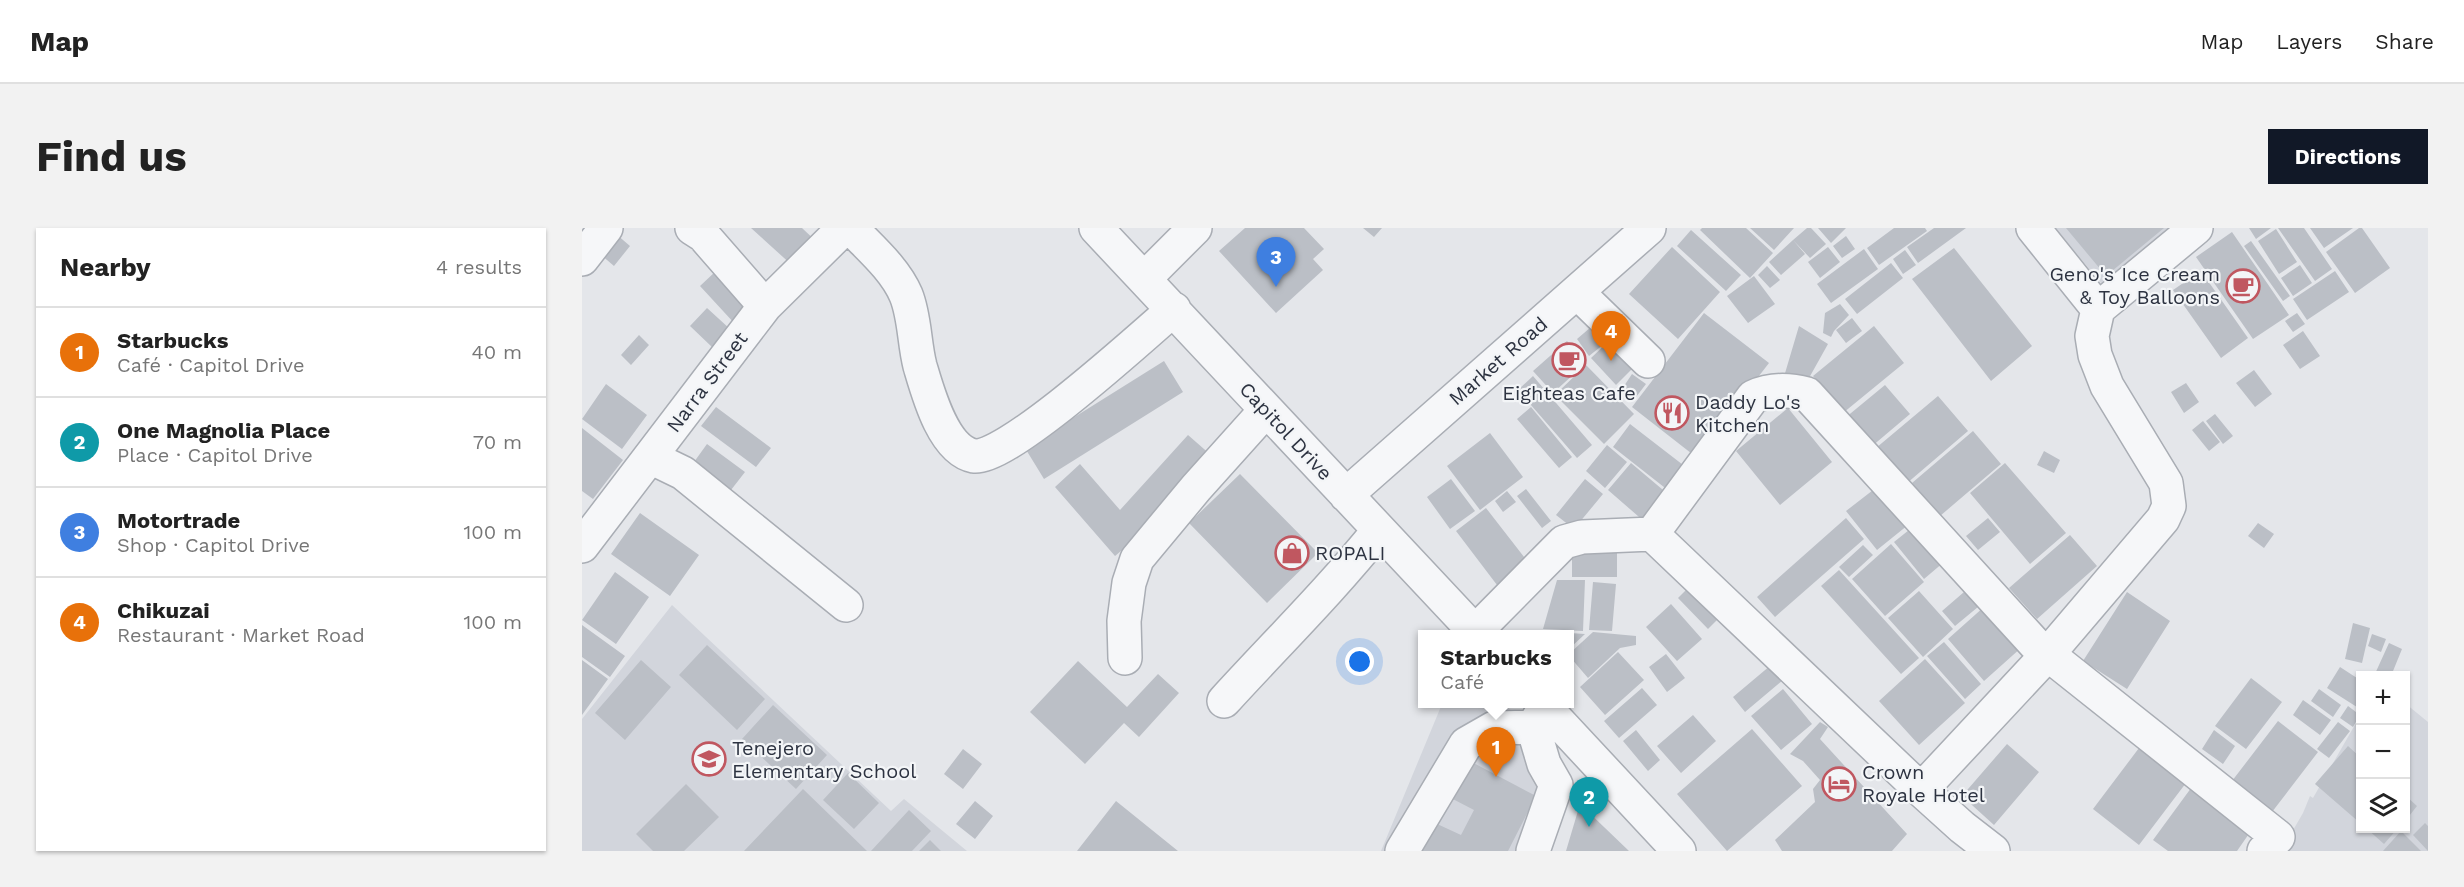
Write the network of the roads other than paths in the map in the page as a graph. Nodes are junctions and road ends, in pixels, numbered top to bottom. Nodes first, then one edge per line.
1 (606, 228) edge
2 (692, 228) edge
3 (844, 228) edge
4 (851, 228) edge
5 (1096, 228) edge
6 (1195, 228) edge
7 (1649, 228) edge
8 (2033, 228) edge
9 (2188, 230) edge
10 (582, 259) edge
11 (1144, 279) junction
12 (1577, 292) junction
13 (765, 306) junction
14 (1174, 309) junction
15 (2098, 309) junction
16 (1648, 361) dead end
17 (1266, 410) junction
18 (650, 458) junction
19 (1346, 495) junction
20 (1379, 530) junction
21 (1652, 534) junction
22 (582, 546) edge
23 (846, 605) dead end
24 (1473, 630) edge
25 (1479, 630) edge
26 (2048, 654) junction
27 (1125, 658) dead end
28 (1224, 701) dead end
29 (1540, 713) edge
30 (1921, 790) junction
31 (2279, 846) edge
32 (1402, 851) edge
33 (1533, 851) edge
34 (1680, 851) edge
35 (1993, 851) edge

1 - 10 street
2 - 13 street
3 - 13 street, Narra Street
4 - 14 street
5 - 11 street, Capitol Drive
6 - 11 street
7 - 12 street, Market Road
8 - 15 street
9 - 15 street
11 - 14 street, Capitol Drive
12 - 16 street
12 - 19 street, Market Road
13 - 18 street, Narra Street
14 - 17 street, Capitol Drive
15 - 26 street
17 - 19 street, Capitol Drive
17 - 27 street
18 - 22 street, Narra Street
18 - 23 street
19 - 20 street, Capitol Drive
20 - 24 street, Capitol Drive
20 - 28 street
21 - 25 street
21 - 26 street
21 - 30 street
26 - 30 street
26 - 31 street
29 - 32 street
29 - 33 street
29 - 34 street
30 - 35 street

